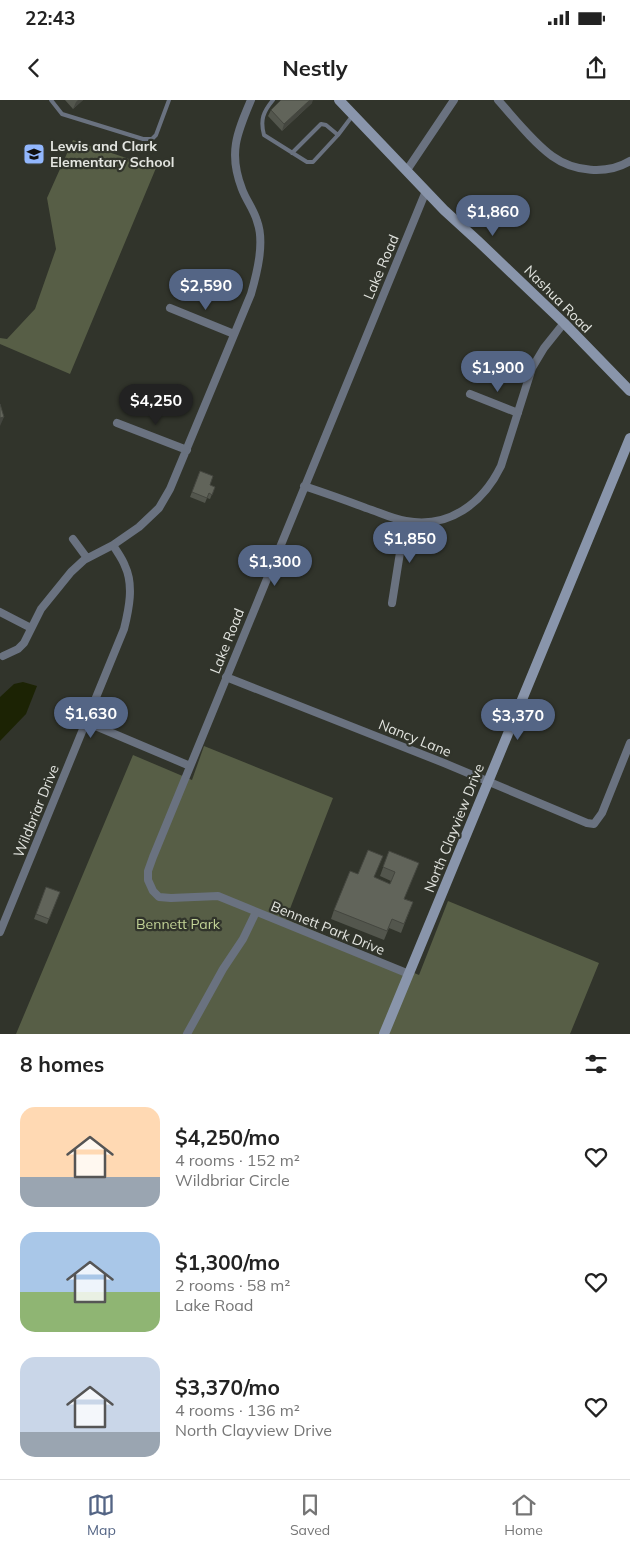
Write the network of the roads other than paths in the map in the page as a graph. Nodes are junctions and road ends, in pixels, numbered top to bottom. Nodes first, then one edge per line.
1 (51, 100) edge
2 (169, 100) edge
3 (251, 100) edge
4 (273, 100) edge
5 (338, 100) edge
6 (454, 100) edge
7 (498, 100) edge
8 (353, 115) junction
9 (338, 135) junction
10 (292, 153) junction
11 (630, 161) edge
12 (407, 170) junction
13 (426, 191) junction
14 (170, 308) dead end
15 (564, 324) junction
16 (234, 334) junction
17 (630, 391) edge
18 (470, 394) dead end
19 (518, 413) junction
20 (117, 422) dead end
21 (630, 438) edge
22 (186, 450) junction
23 (304, 486) junction
24 (405, 521) junction
25 (73, 539) dead end
26 (113, 545) junction
27 (87, 558) junction
28 (392, 603) dead end
29 (0, 612) edge
30 (31, 628) junction
31 (3, 656) dead end
32 (226, 677) junction
33 (86, 722) junction
34 (630, 743) edge
35 (190, 766) junction
36 (488, 781) junction
37 (256, 912) junction
38 (0, 932) edge
39 (409, 974) junction
40 (187, 1034) edge
41 (384, 1034) edge

1 - 2 lane
3 - 16 street
4 - 10 lane
5 - 8 street, Nashua Road
6 - 12 street
7 - 11 street
8 - 9 lane
8 - 12 street, Nashua Road
9 - 10 lane
9 - 10 lane
12 - 13 street, Nashua Road
13 - 15 street, Nashua Road
13 - 23 street, Lake Road
14 - 16 street
15 - 17 street, Nashua Road
15 - 19 street
16 - 22 street
18 - 19 street
19 - 24 street
20 - 22 street
21 - 36 street, North Clayview Drive
22 - 26 street
23 - 24 street
23 - 32 street, Lake Road
24 - 28 street
25 - 27 street
26 - 27 street
26 - 33 street, Wildbriar Drive
27 - 30 street
29 - 30 street
30 - 31 street
32 - 35 street, Lake Road
32 - 36 street, Nancy Lane
33 - 35 street
33 - 38 street, Wildbriar Drive
34 - 36 street, Nancy Lane
35 - 37 street, Lake Road
36 - 39 street, North Clayview Drive
37 - 39 street, Bennett Park Drive
37 - 40 street, Bennett Park Drive
39 - 41 street, North Clayview Drive

